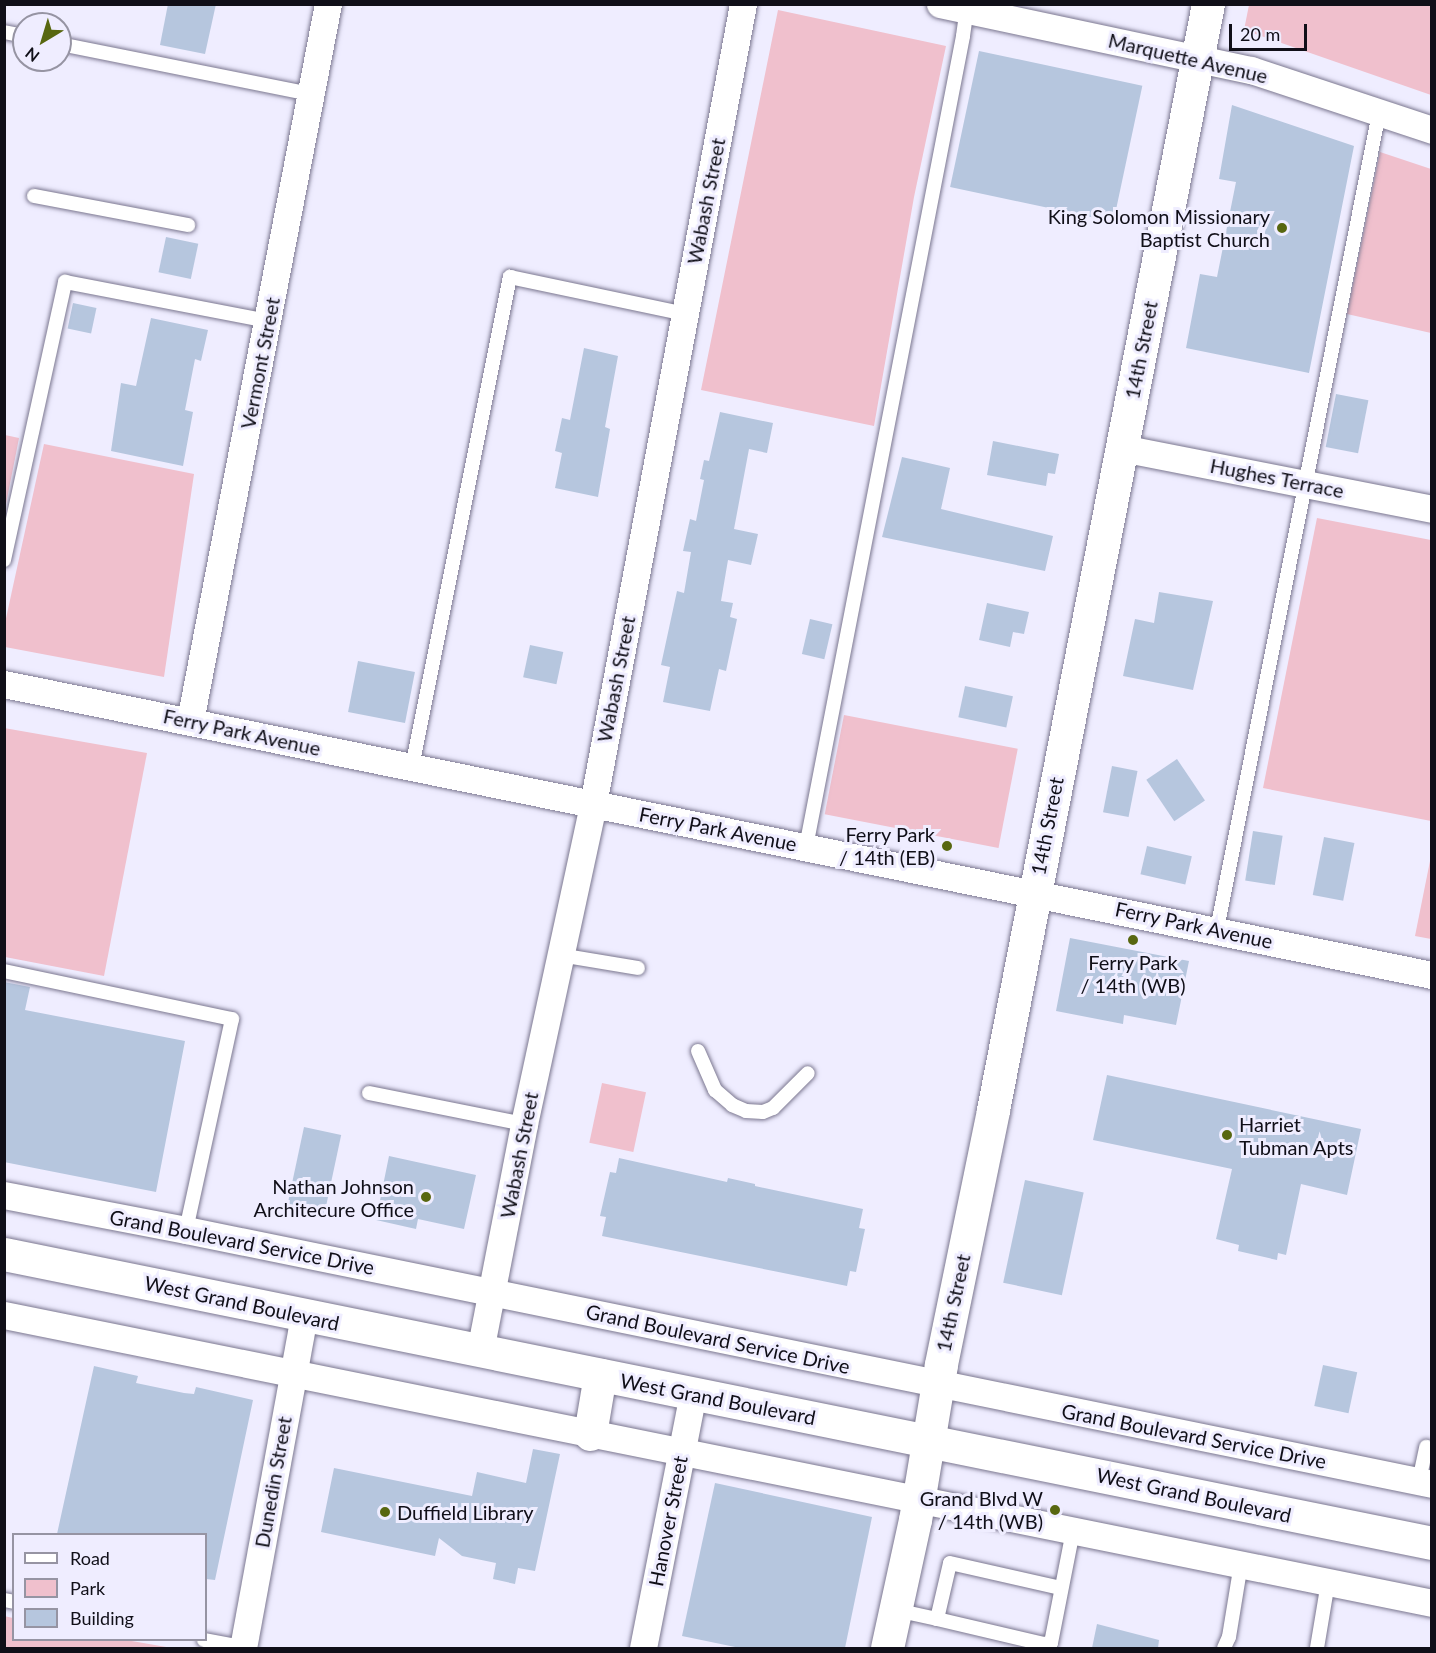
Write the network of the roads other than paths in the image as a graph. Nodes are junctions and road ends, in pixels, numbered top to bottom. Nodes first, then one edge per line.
1 (328, 4) edge
2 (743, 4) edge
3 (940, 4) edge
4 (1208, 4) edge
5 (967, 7) edge
6 (72, 46) edge
7 (1198, 58) junction
8 (311, 94) junction
9 (1379, 113) junction
10 (1431, 130) edge
11 (34, 196) dead end
12 (188, 225) dead end
13 (685, 314) junction
14 (268, 321) junction
15 (1122, 448) junction
16 (1305, 483) junction
17 (1431, 509) edge
18 (4, 560) edge
19 (4, 684) edge
20 (190, 721) junction
21 (412, 767) junction
22 (592, 804) junction
23 (806, 847) junction
24 (1034, 892) junction
25 (1217, 929) junction
26 (560, 956) junction
27 (638, 968) dead end
28 (4, 971) edge
29 (1431, 975) edge
30 (698, 1051) dead end
31 (808, 1073) dead end
32 (369, 1093) dead end
33 (524, 1124) junction
34 (4, 1195) edge
35 (186, 1230) junction
36 (4, 1254) edge
37 (492, 1292) junction
38 (4, 1315) edge
39 (304, 1316) junction
40 (480, 1351) junction
41 (293, 1373) junction
42 (600, 1376) junction
43 (937, 1384) junction
44 (693, 1394) junction
45 (590, 1434) junction
46 (928, 1442) junction
47 (1426, 1447) dead end
48 (682, 1453) junction
49 (1425, 1482) edge
50 (919, 1500) junction
51 (1072, 1531) junction
52 (1431, 1543) edge
53 (1241, 1564) junction
54 (1328, 1582) junction
55 (1061, 1588) junction
56 (1431, 1603) edge
57 (896, 1610) junction
58 (937, 1619) junction
59 (207, 1641) edge
60 (246, 1648) edge
61 (643, 1648) edge
62 (887, 1648) edge
63 (1224, 1648) edge
64 (1317, 1648) edge

1 - 8 street, Vermont Street
2 - 13 street, Wabash Street
3 - 5 street, Marquette Avenue
4 - 7 street, 14th Street
5 - 7 street, Marquette Avenue
5 - 23 lane
6 - 8 lane
7 - 9 street, Marquette Avenue
7 - 15 street, 14th Street
8 - 14 street, Vermont Street
9 - 10 street, Marquette Avenue
9 - 16 lane
11 - 12 lane
13 - 21 lane
13 - 22 street, Wabash Street
14 - 18 lane
14 - 20 street, Vermont Street
15 - 16 street, Hughes Terrace
15 - 24 street, 14th Street
16 - 17 street, Hughes Terrace
16 - 25 lane
19 - 20 street, Ferry Park Avenue
20 - 21 street, Ferry Park Avenue
21 - 22 street, Ferry Park Avenue
22 - 23 street, Ferry Park Avenue
22 - 26 street, Wabash Street
23 - 24 street, Ferry Park Avenue
24 - 25 street, Ferry Park Avenue
24 - 43 street, 14th Street
25 - 29 street, Ferry Park Avenue
26 - 27 lane
26 - 33 street, Wabash Street
28 - 35 lane
30 - 31 lane
32 - 33 lane
33 - 37 street, Wabash Street
34 - 35 street, Grand Boulevard Service Drive
35 - 37 street, Grand Boulevard Service Drive
36 - 39 street, West Grand Boulevard
37 - 40 street, Wabash Street
37 - 43 street, Grand Boulevard Service Drive
38 - 41 street
39 - 40 street, West Grand Boulevard
39 - 41 street, Dunedin Street
40 - 42 street, West Grand Boulevard
41 - 45 street
41 - 60 street, Dunedin Street
42 - 44 street, West Grand Boulevard
42 - 45 street
43 - 46 street, 14th Street
43 - 49 street, Grand Boulevard Service Drive
44 - 46 street, West Grand Boulevard
44 - 48 street, Hanover Street
45 - 48 street
46 - 50 street, 14th Street
46 - 52 street, West Grand Boulevard
47 - 49 lane
48 - 50 street
48 - 61 street, Hanover Street
50 - 51 street
50 - 57 street, 14th Street
51 - 53 street
51 - 55 lane
53 - 54 street
53 - 63 lane
54 - 56 street
54 - 64 lane
55 - 58 lane
55 - 58 lane
57 - 58 lane
57 - 62 street, 14th Street
59 - 60 lane

